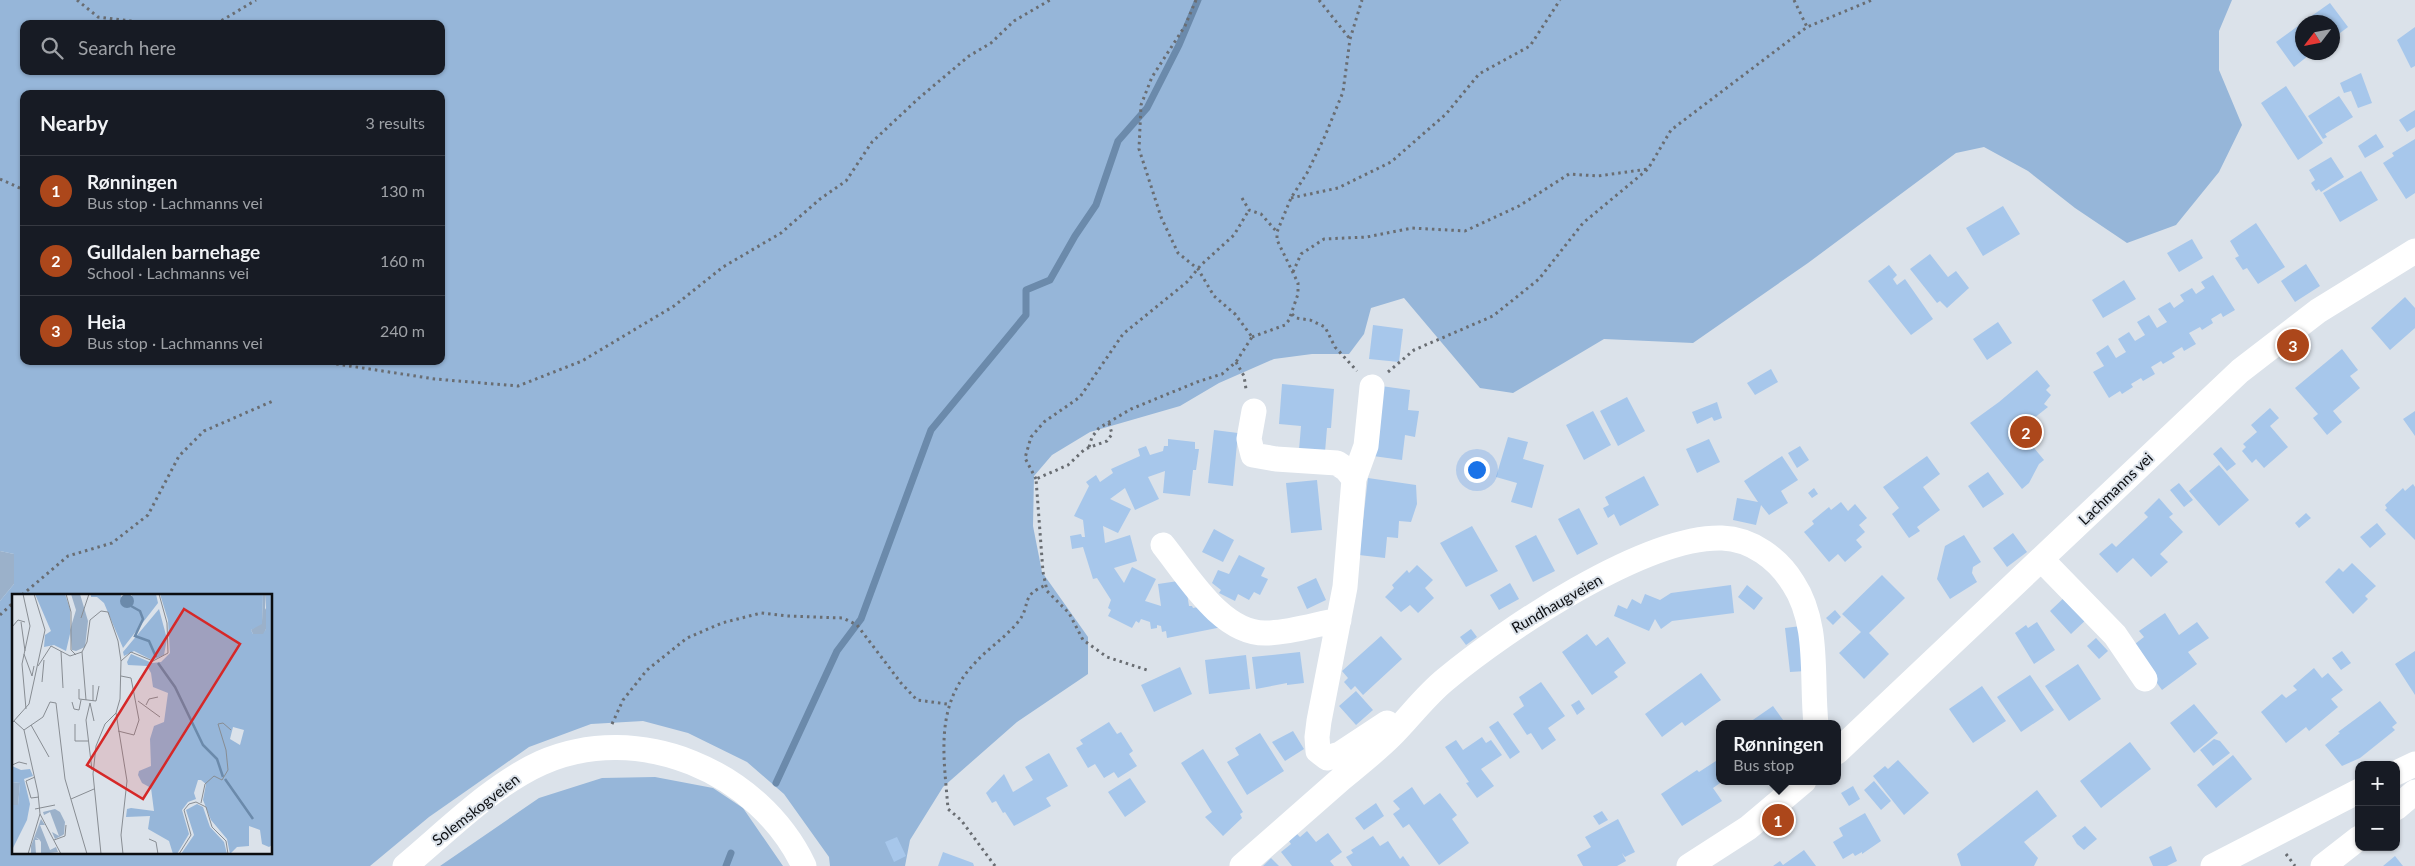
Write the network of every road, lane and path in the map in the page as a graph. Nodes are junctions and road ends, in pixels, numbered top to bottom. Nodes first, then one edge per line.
1 (77, 0) edge
2 (256, 0) edge
3 (1050, 0) edge
4 (1196, 0) edge
5 (1319, 0) edge
6 (1362, 0) edge
7 (1560, 0) edge
8 (1794, 0) edge
9 (1872, 0) edge
10 (122, 20) edge
11 (223, 20) edge
12 (1808, 27) junction
13 (1350, 40) junction
14 (1648, 169) junction
15 (0, 179) edge
16 (20, 188) edge
17 (1242, 198) dead end
18 (1291, 198) junction
19 (1249, 210) junction
20 (1277, 232) junction
21 (2415, 251) edge
22 (1198, 269) junction
23 (1293, 272) junction
24 (1292, 314) junction
25 (1252, 337) junction
26 (1236, 362) junction
27 (343, 365) edge
28 (1365, 380) junction
29 (273, 401) dead end
30 (1254, 411) joint
31 (1109, 423) junction
32 (1089, 447) junction
33 (1036, 479) junction
34 (1354, 479) junction
35 (1162, 545) dead end
36 (2042, 560) junction
37 (1046, 585) junction
38 (23, 594) edge
39 (12, 604) edge
40 (0, 614) edge
41 (1339, 620) junction
42 (1147, 670) dead end
43 (2145, 679) dead end
44 (948, 704) junction
45 (1419, 704) junction
46 (1816, 720) edge
47 (601, 747) junction
48 (1841, 748) edge
49 (2415, 764) edge
50 (2400, 771) edge
51 (1799, 785) edge
52 (2415, 792) edge
53 (2355, 793) edge
54 (2398, 806) edge
55 (2355, 841) edge
56 (405, 866) edge
57 (804, 866) edge
58 (995, 866) edge
59 (1242, 866) edge
60 (1689, 866) edge
61 (2214, 866) edge
62 (2323, 866) edge

1 - 10 path
2 - 11 path
3 - 27 path
4 - 22 path
5 - 13 path
6 - 13 path
7 - 18 path
8 - 12 path
9 - 12 path
12 - 14 path
13 - 18 path
14 - 23 path
14 - 28 path
15 - 16 path
17 - 19 path
18 - 20 path
19 - 20 path
19 - 22 path
20 - 23 path
21 - 36 street, Lachmanns vei
22 - 25 path
22 - 33 path
23 - 24 path
24 - 25 path
24 - 28 path
25 - 26 path
26 - 30 path
26 - 31 path
28 - 34 street
29 - 38 path
30 - 34 street
31 - 32 path
31 - 32 path
32 - 33 path
33 - 37 path
34 - 41 street
35 - 41 street
36 - 43 street
36 - 48 street, Lachmanns vei
37 - 42 path
37 - 44 path
39 - 40 path
41 - 45 street
44 - 47 path
44 - 58 path
45 - 46 street, Rundhaugveien
45 - 59 street, Rundhaugveien
47 - 56 street, Solemskogveien
47 - 57 street, Solemskogveien
49 - 50 street
51 - 60 street
52 - 54 street
53 - 61 street
55 - 62 street

